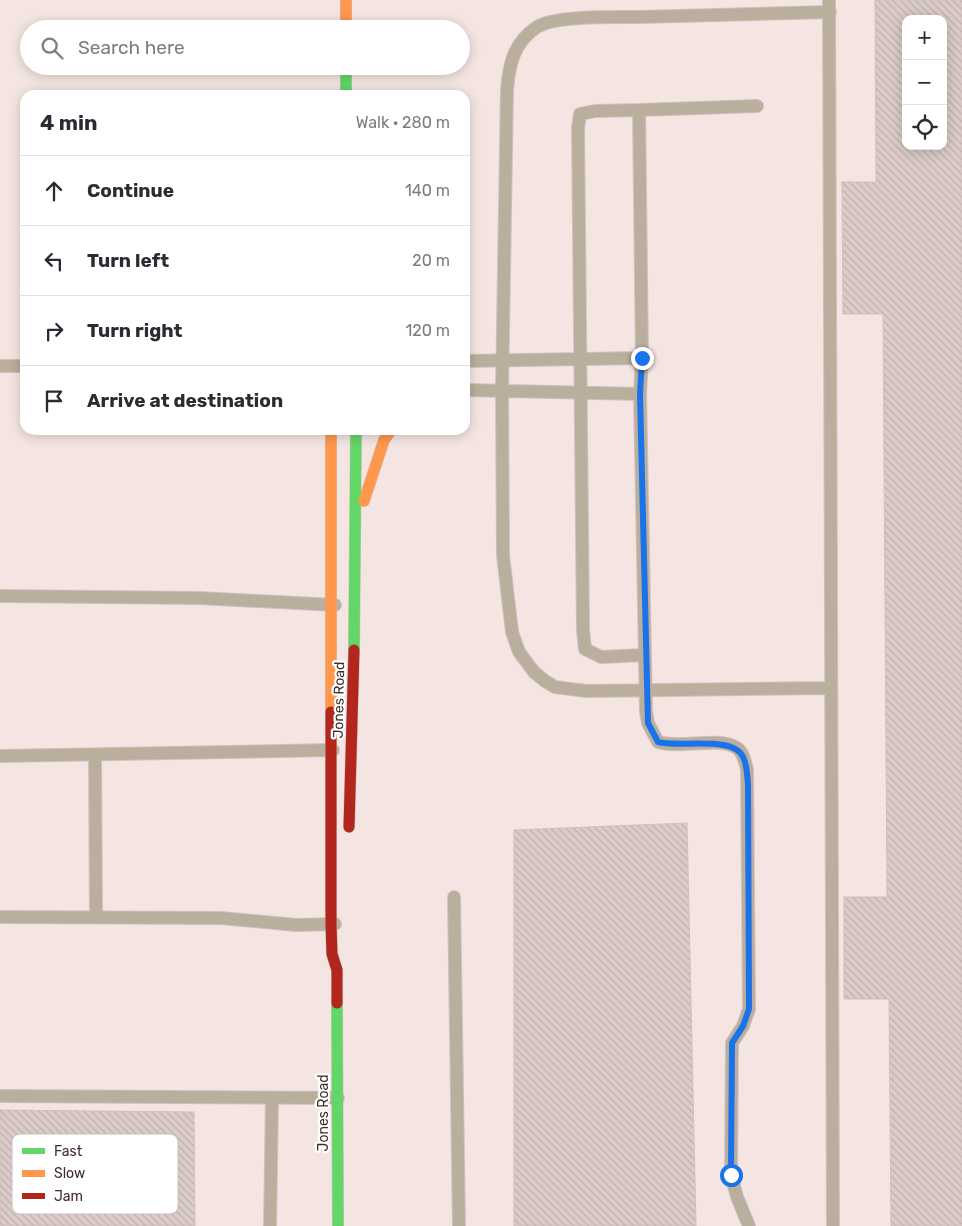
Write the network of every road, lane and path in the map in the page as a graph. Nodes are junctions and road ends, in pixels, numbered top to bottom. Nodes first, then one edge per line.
1 (346, 0) edge
2 (830, 6) edge
3 (346, 20) edge
4 (346, 75) edge
5 (346, 90) edge
6 (757, 106) dead end
7 (639, 110) junction
8 (642, 358) junction
9 (580, 359) junction
10 (503, 360) junction
11 (470, 361) edge
12 (0, 366) edge
13 (20, 366) edge
14 (470, 390) edge
15 (502, 390) junction
16 (581, 393) junction
17 (640, 394) junction
18 (331, 435) edge
19 (356, 435) edge
20 (388, 435) edge
21 (353, 549) junction
22 (0, 596) edge
23 (331, 605) junction
24 (355, 607) junction
25 (645, 655) junction
26 (830, 688) junction
27 (646, 691) junction
28 (332, 750) junction
29 (353, 750) junction
30 (95, 755) junction
31 (0, 756) edge
32 (348, 837) dead end
33 (454, 897) dead end
34 (0, 917) edge
35 (96, 918) junction
36 (340, 921) junction
37 (0, 1096) edge
38 (272, 1098) junction
39 (338, 1098) junction
40 (270, 1226) edge
41 (338, 1226) edge
42 (459, 1226) edge
43 (750, 1226) edge
44 (833, 1226) edge

1 - 3 street
2 - 10 lane
2 - 26 lane
4 - 5 street
6 - 7 lane
7 - 8 lane
7 - 9 lane
8 - 9 lane
8 - 17 lane
9 - 10 lane
9 - 16 lane
10 - 11 lane
10 - 15 lane
12 - 13 lane
14 - 15 lane
15 - 16 lane
15 - 27 lane
16 - 17 lane
16 - 25 lane
17 - 25 lane
18 - 23 street, Jones Road
19 - 21 street, Jones Road
20 - 21 street
21 - 24 street, Jones Road
22 - 23 lane
23 - 24 lane
23 - 28 street, Jones Road
24 - 29 street, Jones Road
25 - 27 lane
26 - 27 lane
26 - 44 lane
27 - 43 lane
28 - 29 lane
28 - 30 lane
28 - 36 street, Jones Road
29 - 32 street, Jones Road
30 - 31 lane
30 - 35 lane
33 - 42 lane
34 - 35 lane
35 - 36 lane
36 - 39 street, Jones Road
37 - 38 lane
38 - 39 lane
38 - 40 lane
39 - 41 street, Jones Road

